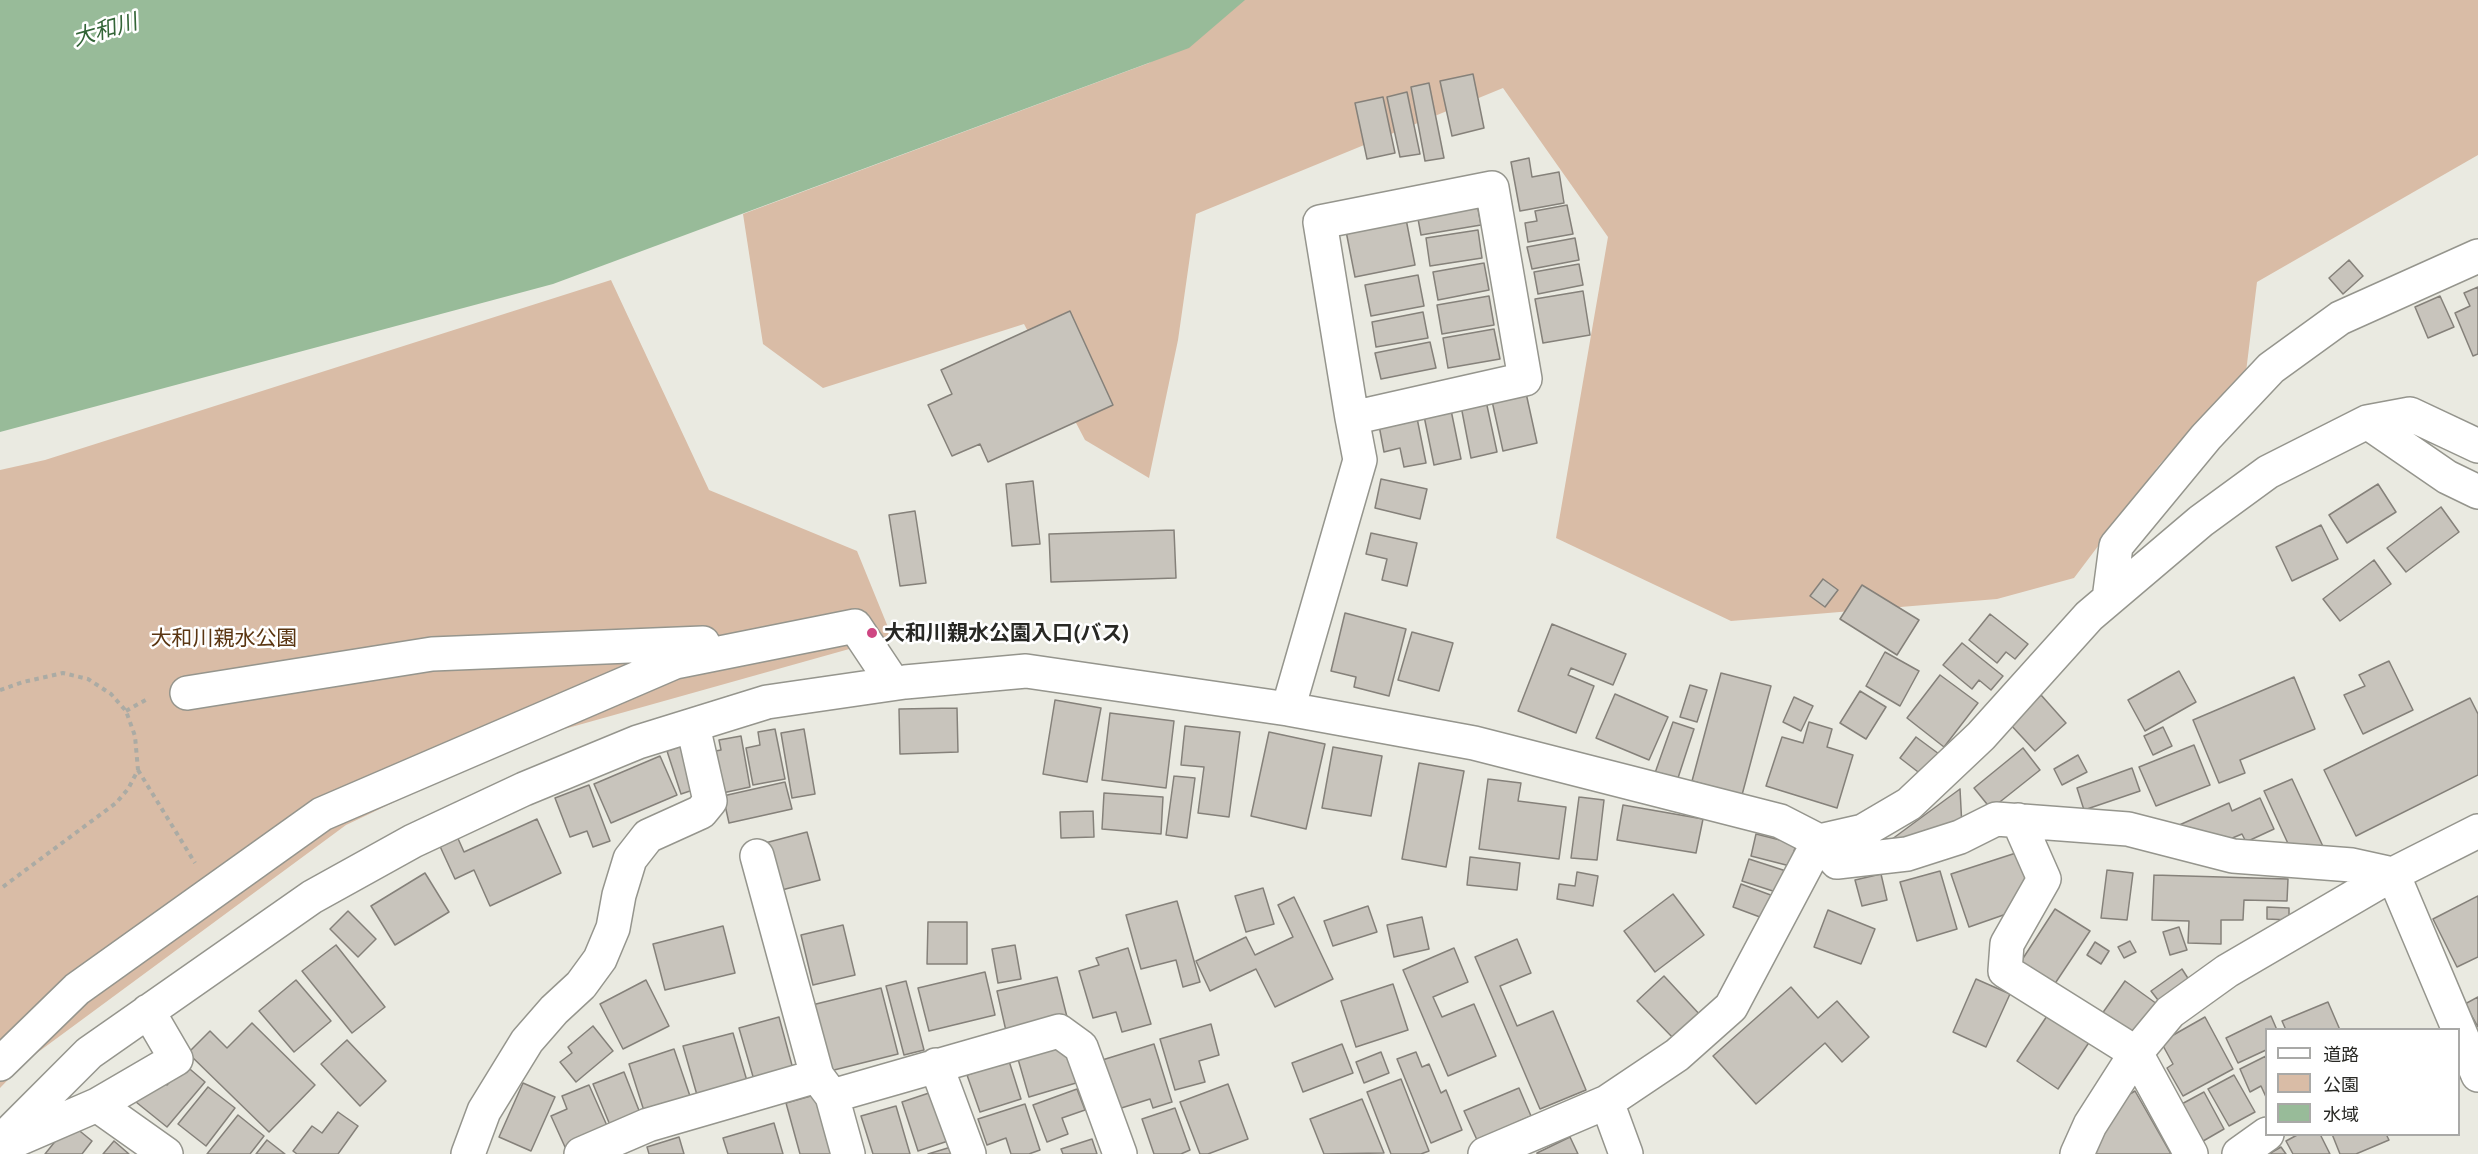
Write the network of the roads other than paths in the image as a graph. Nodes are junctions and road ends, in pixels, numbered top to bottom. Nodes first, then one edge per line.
1 (2478, 256) edge
2 (1352, 418) junction
3 (2367, 422) junction
4 (2478, 446) edge
5 (2478, 492) edge
6 (2109, 599) junction
7 (788, 639) junction
8 (893, 683) junction
9 (187, 693) dead end
10 (1288, 709) junction
11 (693, 726) junction
12 (2018, 820) junction
13 (2478, 831) edge
14 (1819, 841) junction
15 (757, 856) dead end
16 (2393, 874) junction
17 (148, 1011) junction
18 (2458, 1028) edge
19 (2460, 1032) edge
20 (2136, 1053) junction
21 (0, 1064) edge
22 (936, 1065) junction
23 (2478, 1075) edge
24 (824, 1086) junction
25 (1607, 1102) junction
26 (97, 1105) junction
27 (2265, 1135) edge
28 (0, 1142) edge
29 (0, 1147) edge
30 (474, 1153) edge
31 (166, 1154) edge
32 (581, 1154) edge
33 (848, 1154) edge
34 (969, 1154) edge
35 (1120, 1154) edge
36 (1485, 1154) edge
37 (1626, 1154) edge
38 (2077, 1154) edge
39 (2191, 1154) edge
40 (2239, 1154) edge

1 - 6 street
2 - 2 street
2 - 10 street
3 - 4 street
3 - 5 street
3 - 6 street
6 - 14 street
7 - 8 street
7 - 9 street
7 - 21 street
8 - 10 street
8 - 11 street
10 - 14 street
11 - 17 street
11 - 30 street
12 - 14 street
12 - 16 street
12 - 20 street
13 - 16 street
14 - 25 street
15 - 24 street
16 - 18 street
16 - 20 street
17 - 26 street
17 - 28 street
19 - 23 street
20 - 38 street
20 - 39 street
22 - 24 street
22 - 34 street
22 - 35 street
24 - 32 street
24 - 33 street
25 - 36 street
25 - 37 street
26 - 29 street
26 - 31 street
27 - 40 street

